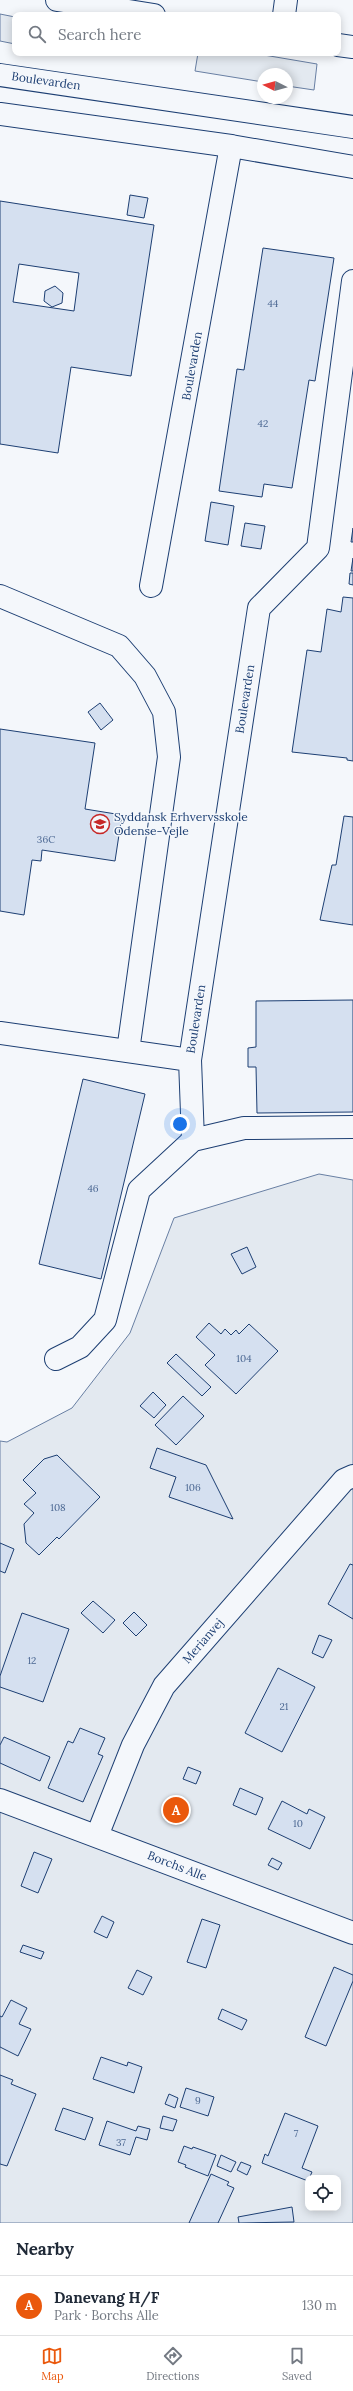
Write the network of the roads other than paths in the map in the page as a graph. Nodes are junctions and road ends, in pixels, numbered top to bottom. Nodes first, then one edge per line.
1 (56, 0) edge
2 (286, 0) edge
3 (134, 12) edge
4 (284, 12) edge
5 (341, 45) edge
6 (353, 47) edge
7 (0, 75) edge
8 (0, 114) edge
9 (353, 127) edge
10 (231, 146) junction
11 (353, 167) edge
12 (353, 281) edge
13 (151, 586) dead end
14 (0, 596) edge
15 (0, 1034) edge
16 (128, 1051) junction
17 (190, 1060) junction
18 (353, 1127) edge
19 (193, 1140) junction
20 (56, 1358) dead end
21 (353, 1476) edge
22 (0, 1800) edge
23 (97, 1836) junction
24 (353, 1933) edge

1 - 3 street
2 - 4 street
5 - 6 street
7 - 9 street, Boulevarden
8 - 10 street
10 - 11 street
10 - 13 street, Boulevarden
12 - 17 street, Boulevarden
14 - 16 street
15 - 16 street
16 - 17 street
17 - 19 street, Boulevarden
18 - 19 street
19 - 20 street
21 - 23 street, Merianvej
22 - 23 street, Borchs Alle
23 - 24 street, Borchs Alle

